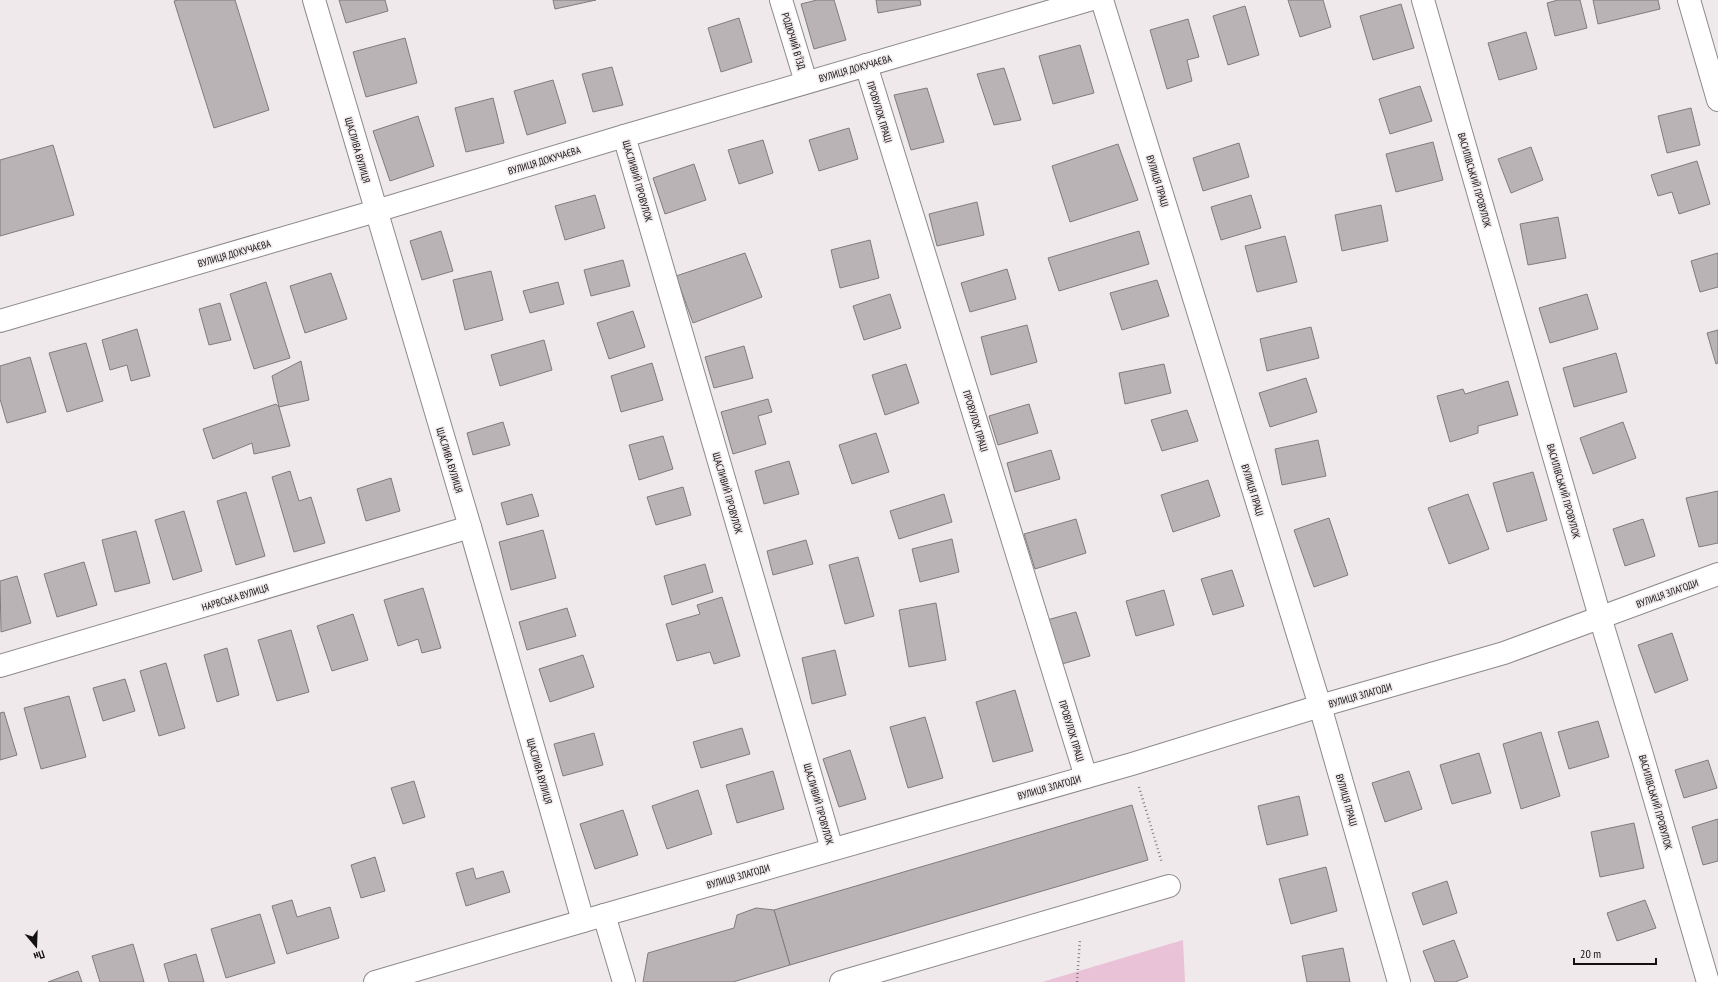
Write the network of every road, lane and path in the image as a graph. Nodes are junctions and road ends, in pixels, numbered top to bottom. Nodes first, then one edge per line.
1 (314, 0) edge
2 (781, 0) edge
3 (1089, 0) edge
4 (1102, 0) edge
5 (1423, 0) edge
6 (1689, 0) edge
7 (866, 65) junction
8 (806, 82) junction
9 (1718, 100) edge
10 (624, 136) junction
11 (376, 211) junction
12 (0, 321) edge
13 (470, 527) junction
14 (1718, 574) edge
15 (1600, 618) junction
16 (0, 666) edge
17 (1320, 706) junction
18 (1132, 764) junction
19 (1086, 777) junction
20 (832, 850) junction
21 (1169, 886) joint
22 (1081, 912) junction
23 (593, 918) junction
24 (375, 982) edge
25 (624, 982) edge
26 (841, 982) edge
27 (1077, 982) edge
28 (1399, 982) edge
29 (1708, 982) edge

1 - 11 street, ЩАСЛИВА ВУЛИЦЯ
2 - 8 street, РОДЮЧИЙ В'ЇЗД
3 - 7 street, ВУЛИЦЯ ДОКУЧАЄВА
4 - 17 street, ВУЛИЦЯ ПРАЦІ
5 - 15 street, ВАСИЛІВСЬКИЙ ПРОВУЛОК
6 - 9 street
7 - 8 street, ВУЛИЦЯ ДОКУЧАЄВА
7 - 19 street, ПРОВУЛОК ПРАЦІ
8 - 10 street, ВУЛИЦЯ ДОКУЧАЄВА
10 - 11 street, ВУЛИЦЯ ДОКУЧАЄВА
10 - 20 street, ЩАСЛИВИЙ ПРОВУЛОК
11 - 12 street, ВУЛИЦЯ ДОКУЧАЄВА
11 - 13 street, ЩАСЛИВА ВУЛИЦЯ
13 - 16 street, НАРВСЬКА ВУЛИЦЯ
13 - 23 street, ЩАСЛИВА ВУЛИЦЯ
14 - 15 street, ВУЛИЦЯ ЗЛАГОДИ
15 - 17 street, ВУЛИЦЯ ЗЛАГОДИ
15 - 29 street, ВАСИЛІВСЬКИЙ ПРОВУЛОК
17 - 18 street, ВУЛИЦЯ ЗЛАГОДИ
17 - 28 street, ВУЛИЦЯ ПРАЦІ
18 - 19 street, ВУЛИЦЯ ЗЛАГОДИ
18 - 21 path
19 - 20 street, ВУЛИЦЯ ЗЛАГОДИ
20 - 23 street, ВУЛИЦЯ ЗЛАГОДИ
21 - 22 street
22 - 26 street
22 - 27 path
23 - 24 street, ВУЛИЦЯ ЗЛАГОДИ
23 - 25 street, ЩАСЛИВА ВУЛИЦЯ

